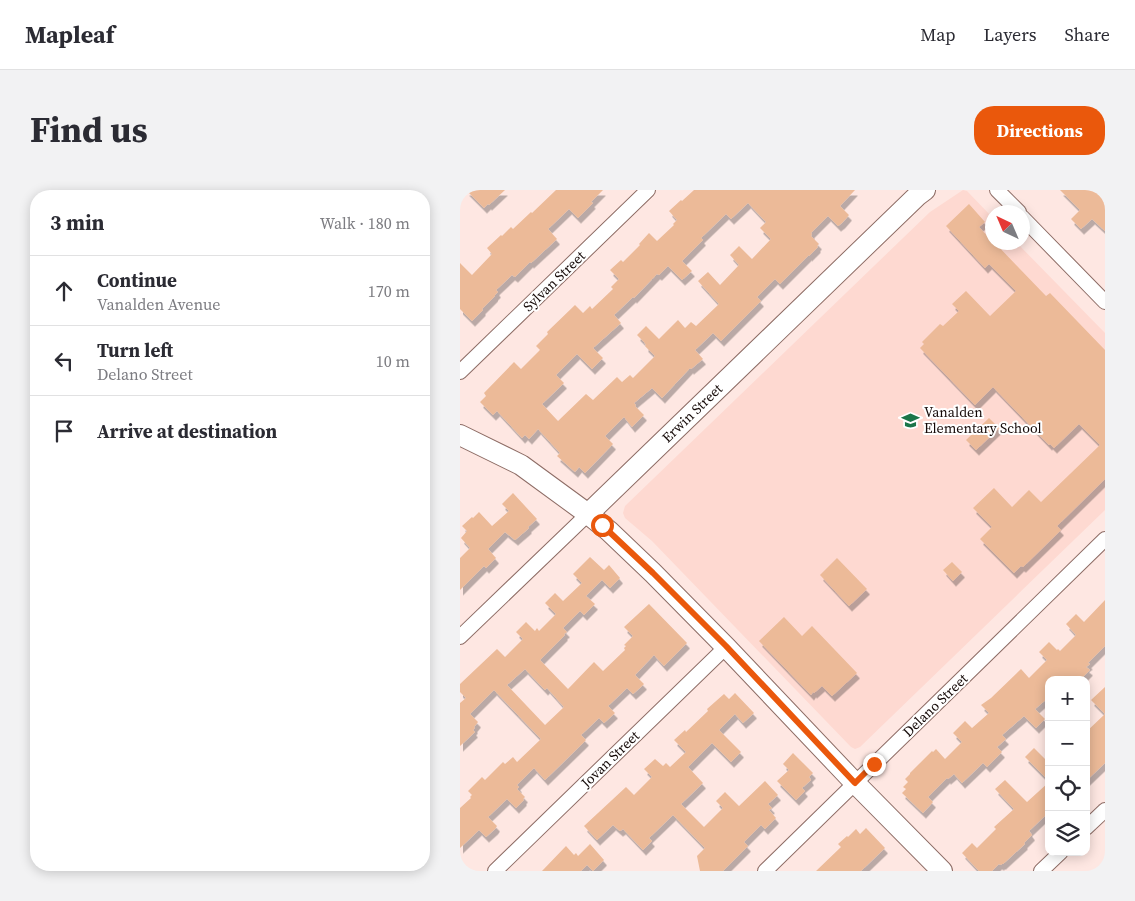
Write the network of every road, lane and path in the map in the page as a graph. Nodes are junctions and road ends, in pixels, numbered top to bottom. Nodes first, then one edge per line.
1 (648, 190) edge
2 (925, 190) edge
3 (997, 190) edge
4 (1012, 205) edge
5 (1030, 224) edge
6 (1105, 302) edge
7 (460, 372) edge
8 (460, 435) edge
9 (588, 514) junction
10 (1105, 539) edge
11 (460, 637) edge
12 (726, 646) junction
13 (855, 783) junction
14 (1105, 810) edge
15 (1090, 824) edge
16 (1057, 856) edge
17 (495, 871) edge
18 (765, 871) edge
19 (942, 871) edge
20 (1041, 871) edge

1 - 7 street, Sylvan Street
2 - 9 street, Erwin Street
3 - 4 street
5 - 6 street
8 - 9 street
9 - 11 street, Erwin Street
9 - 12 street
10 - 13 street, Delano Street
12 - 13 street
12 - 17 street, Jovan Street
13 - 18 street, Delano Street
13 - 19 street
14 - 15 street
16 - 20 street

